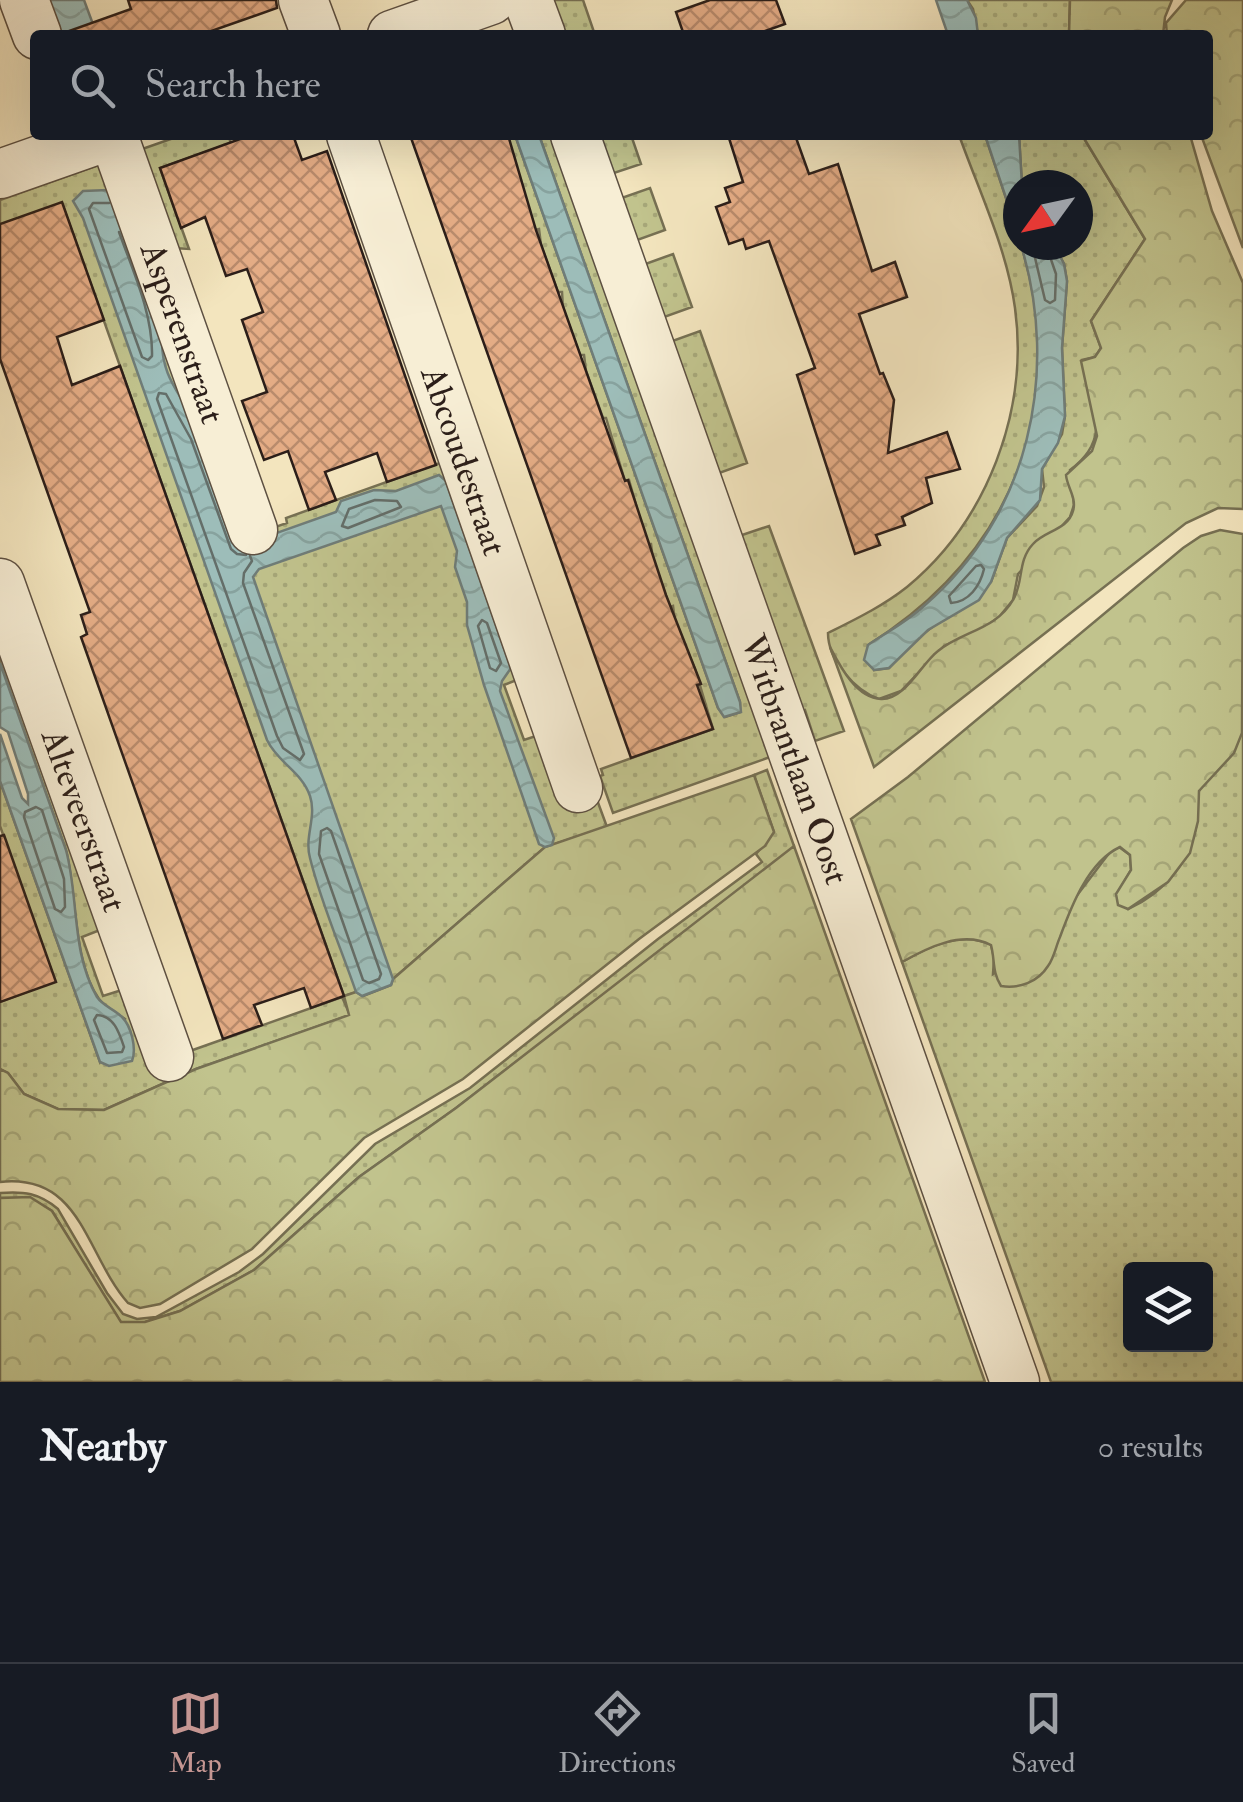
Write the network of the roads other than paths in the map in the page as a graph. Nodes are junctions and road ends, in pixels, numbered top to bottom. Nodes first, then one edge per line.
1 (24, 0) edge
2 (304, 0) edge
3 (491, 0) edge
4 (528, 0) edge
5 (35, 30) edge
6 (314, 30) edge
7 (406, 30) edge
8 (538, 30) edge
9 (88, 140) edge
10 (94, 140) edge
11 (353, 140) edge
12 (578, 140) edge
13 (0, 174) edge
14 (253, 530) dead end
15 (0, 583) edge
16 (578, 788) dead end
17 (169, 1057) dead end
18 (1015, 1382) edge

1 - 5 street
2 - 6 street
3 - 7 street
4 - 8 street
9 - 13 street, Asperenstraat
10 - 14 street, Asperenstraat
11 - 16 street, Abcoudestraat
12 - 18 street, Witbrantlaan Oost
15 - 17 street, Alteveerstraat

